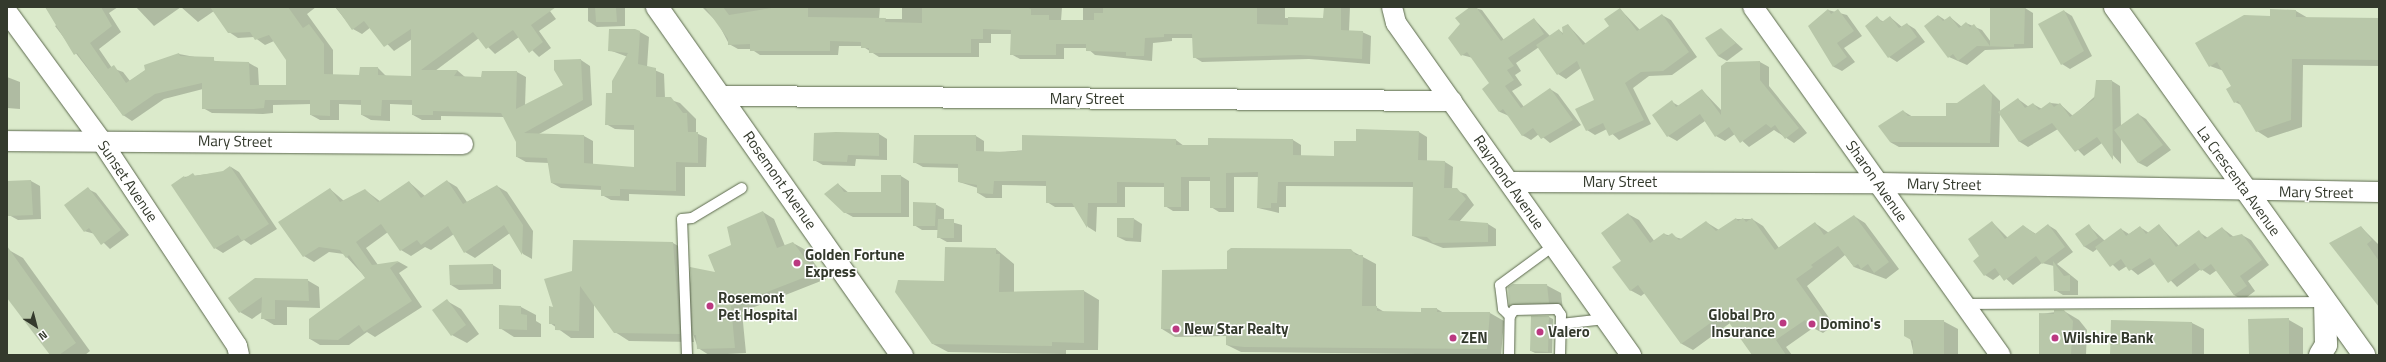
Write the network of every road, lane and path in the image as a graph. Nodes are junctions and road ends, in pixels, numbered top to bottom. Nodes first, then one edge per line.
1 (657, 7) edge
2 (1392, 7) edge
3 (1752, 7) edge
4 (2114, 7) edge
5 (7, 12) edge
6 (722, 96) junction
7 (1452, 101) junction
8 (100, 139) junction
9 (7, 141) edge
10 (463, 144) dead end
11 (1509, 182) junction
12 (1878, 182) junction
13 (742, 188) dead end
14 (2246, 191) junction
15 (2379, 192) edge
16 (1553, 246) junction
17 (2325, 302) junction
18 (1964, 304) junction
19 (1510, 316) junction
20 (1605, 319) junction
21 (1561, 324) junction
22 (239, 355) edge
23 (687, 355) edge
24 (902, 355) edge
25 (1509, 355) edge
26 (1560, 355) edge
27 (1631, 355) edge
28 (2000, 355) edge
29 (2320, 355) edge
30 (2364, 355) edge

1 - 6 main road, Rosemont Avenue
2 - 7 street, Raymond Avenue
3 - 12 street, Sharon Avenue
4 - 14 main road, La Crescenta Avenue
5 - 8 street, Sunset Avenue
6 - 7 street, Mary Street
6 - 24 main road, Rosemont Avenue
7 - 11 street, Raymond Avenue
8 - 9 street, Mary Street
8 - 10 street, Mary Street
8 - 22 street, Sunset Avenue
11 - 12 street, Mary Street
11 - 16 street, Raymond Avenue
12 - 14 street, Mary Street
12 - 18 street, Sharon Avenue
13 - 23 lane
14 - 15 street, Mary Street
14 - 17 main road, La Crescenta Avenue
16 - 19 lane
16 - 20 street, Raymond Avenue
17 - 18 lane
17 - 29 main road
17 - 30 main road, La Crescenta Avenue
18 - 28 street, Sharon Avenue
19 - 21 lane
19 - 25 lane
20 - 21 lane
20 - 27 street, Raymond Avenue
21 - 26 lane

